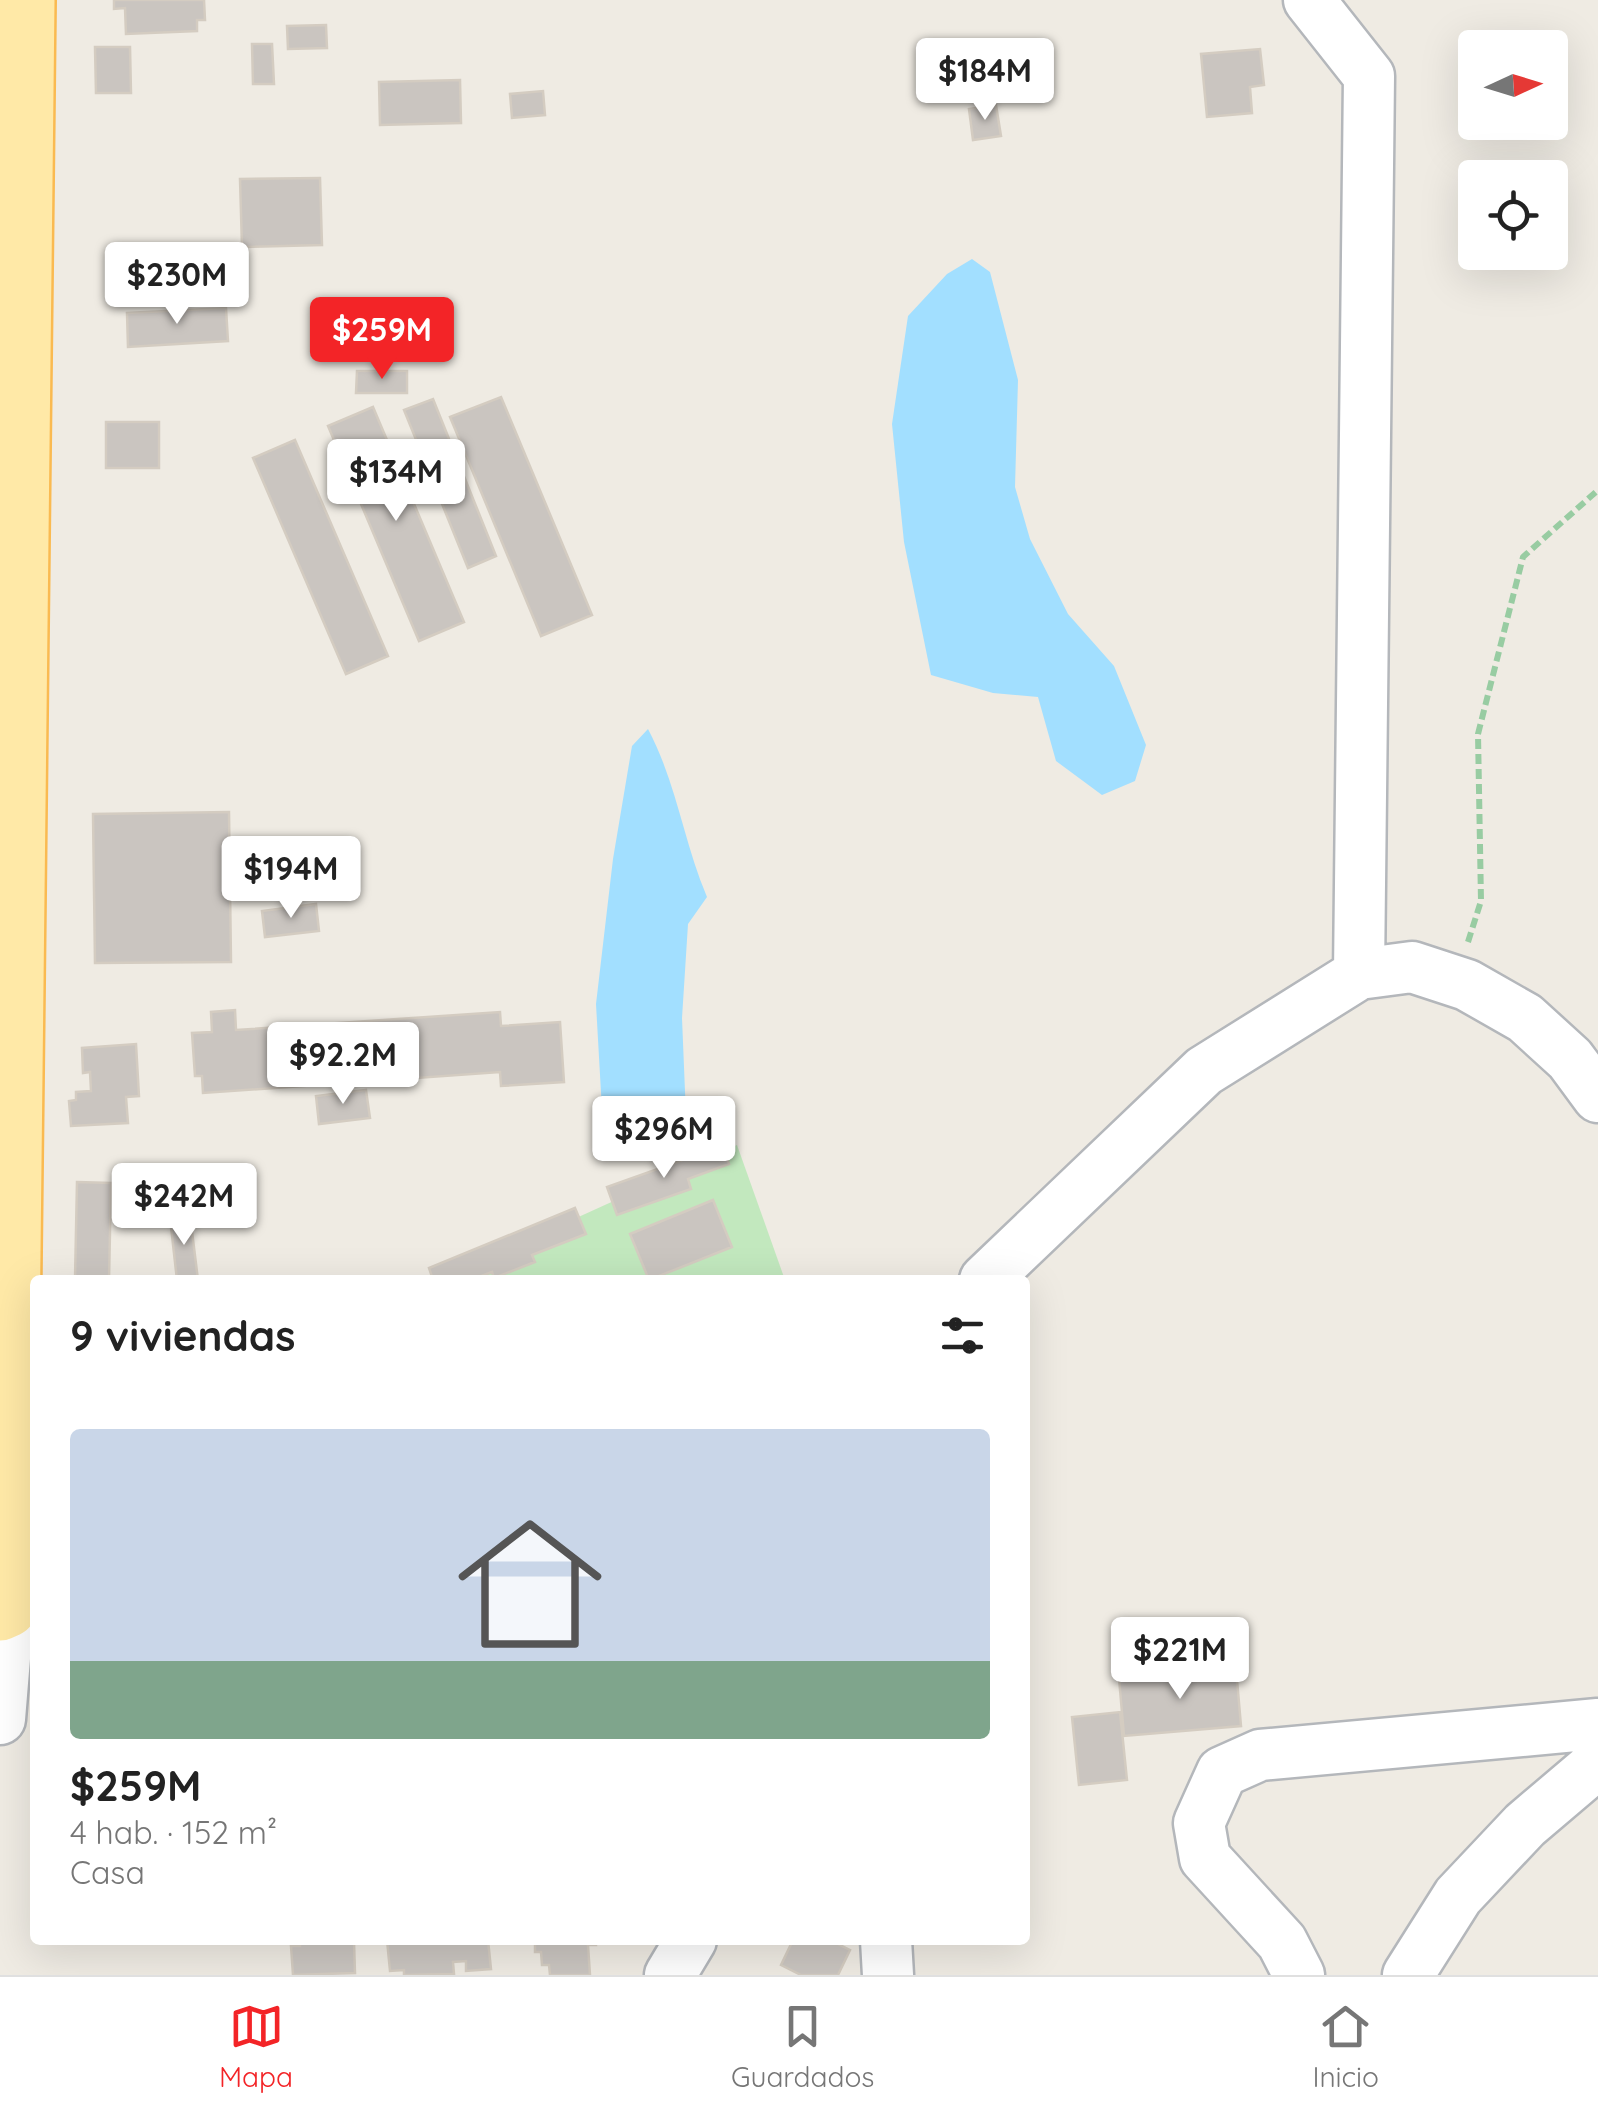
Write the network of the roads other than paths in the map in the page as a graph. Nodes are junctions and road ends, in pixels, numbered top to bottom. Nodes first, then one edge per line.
1 (28, 0) edge
2 (1310, 0) edge
3 (13, 123) edge
4 (10, 557) edge
5 (1359, 974) junction
6 (1598, 1097) edge
7 (990, 1275) edge
8 (4, 1611) edge
9 (30, 1653) edge
10 (0, 1719) edge
11 (1598, 1724) edge
12 (1598, 1762) edge
13 (689, 1945) edge
14 (886, 1945) edge
15 (670, 1975) edge
16 (888, 1975) edge
17 (1300, 1975) edge
18 (1408, 1975) edge

1 - 3 main road
2 - 5 street
3 - 4 main road
4 - 8 main road
5 - 6 street
5 - 7 street
8 - 9 street
8 - 10 street
11 - 17 street
12 - 18 street
13 - 15 street
14 - 16 street

